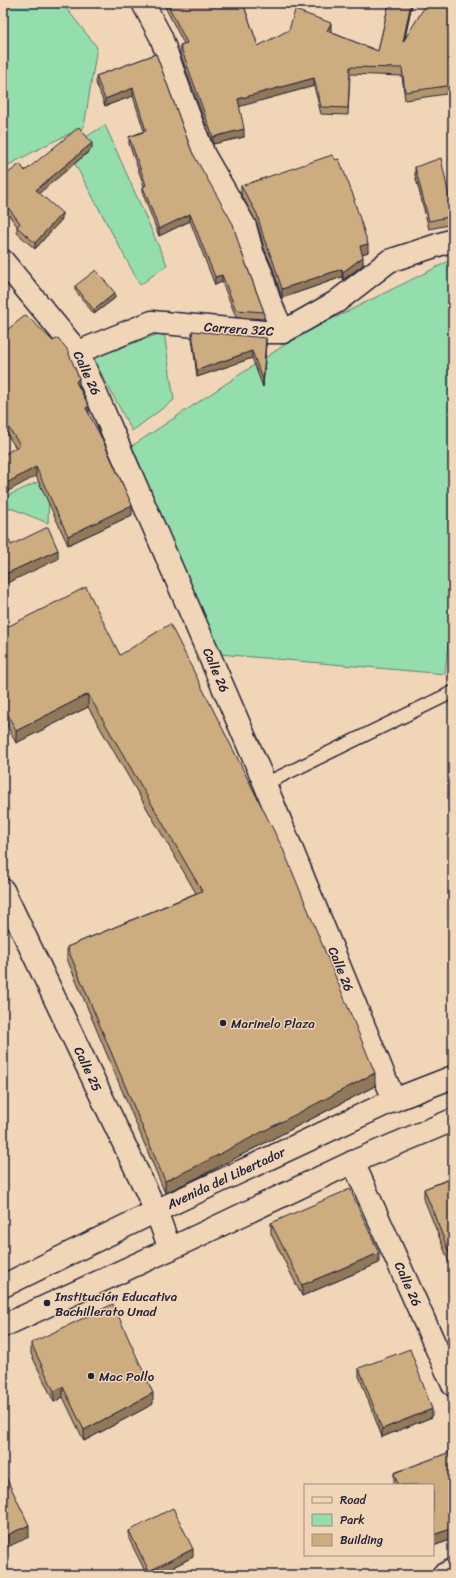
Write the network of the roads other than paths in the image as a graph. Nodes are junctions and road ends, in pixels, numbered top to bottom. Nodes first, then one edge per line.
1 (143, 3) edge
2 (453, 240) edge
3 (3, 261) edge
4 (283, 332) junction
5 (78, 352) junction
6 (453, 692) edge
7 (265, 784) junction
8 (3, 890) edge
9 (453, 1077) edge
10 (394, 1100) junction
11 (453, 1120) edge
12 (353, 1162) junction
13 (156, 1211) junction
14 (170, 1249) junction
15 (3, 1286) edge
16 (3, 1326) edge
17 (453, 1385) edge
18 (453, 1570) edge
19 (443, 1575) edge

1 - 4 street
2 - 4 street, Carrera 32C
3 - 5 street, Calle 26
4 - 5 street, Carrera 32C
5 - 7 street, Calle 26
6 - 7 lane
7 - 10 street, Calle 26
8 - 13 street, Calle 25
9 - 10 street, Avenida del Libertador
10 - 13 street, Avenida del Libertador
11 - 12 street
12 - 14 street
12 - 17 street, Calle 26
13 - 14 street, Calle 25
13 - 15 street, Avenida del Libertador
14 - 16 street
18 - 19 street

